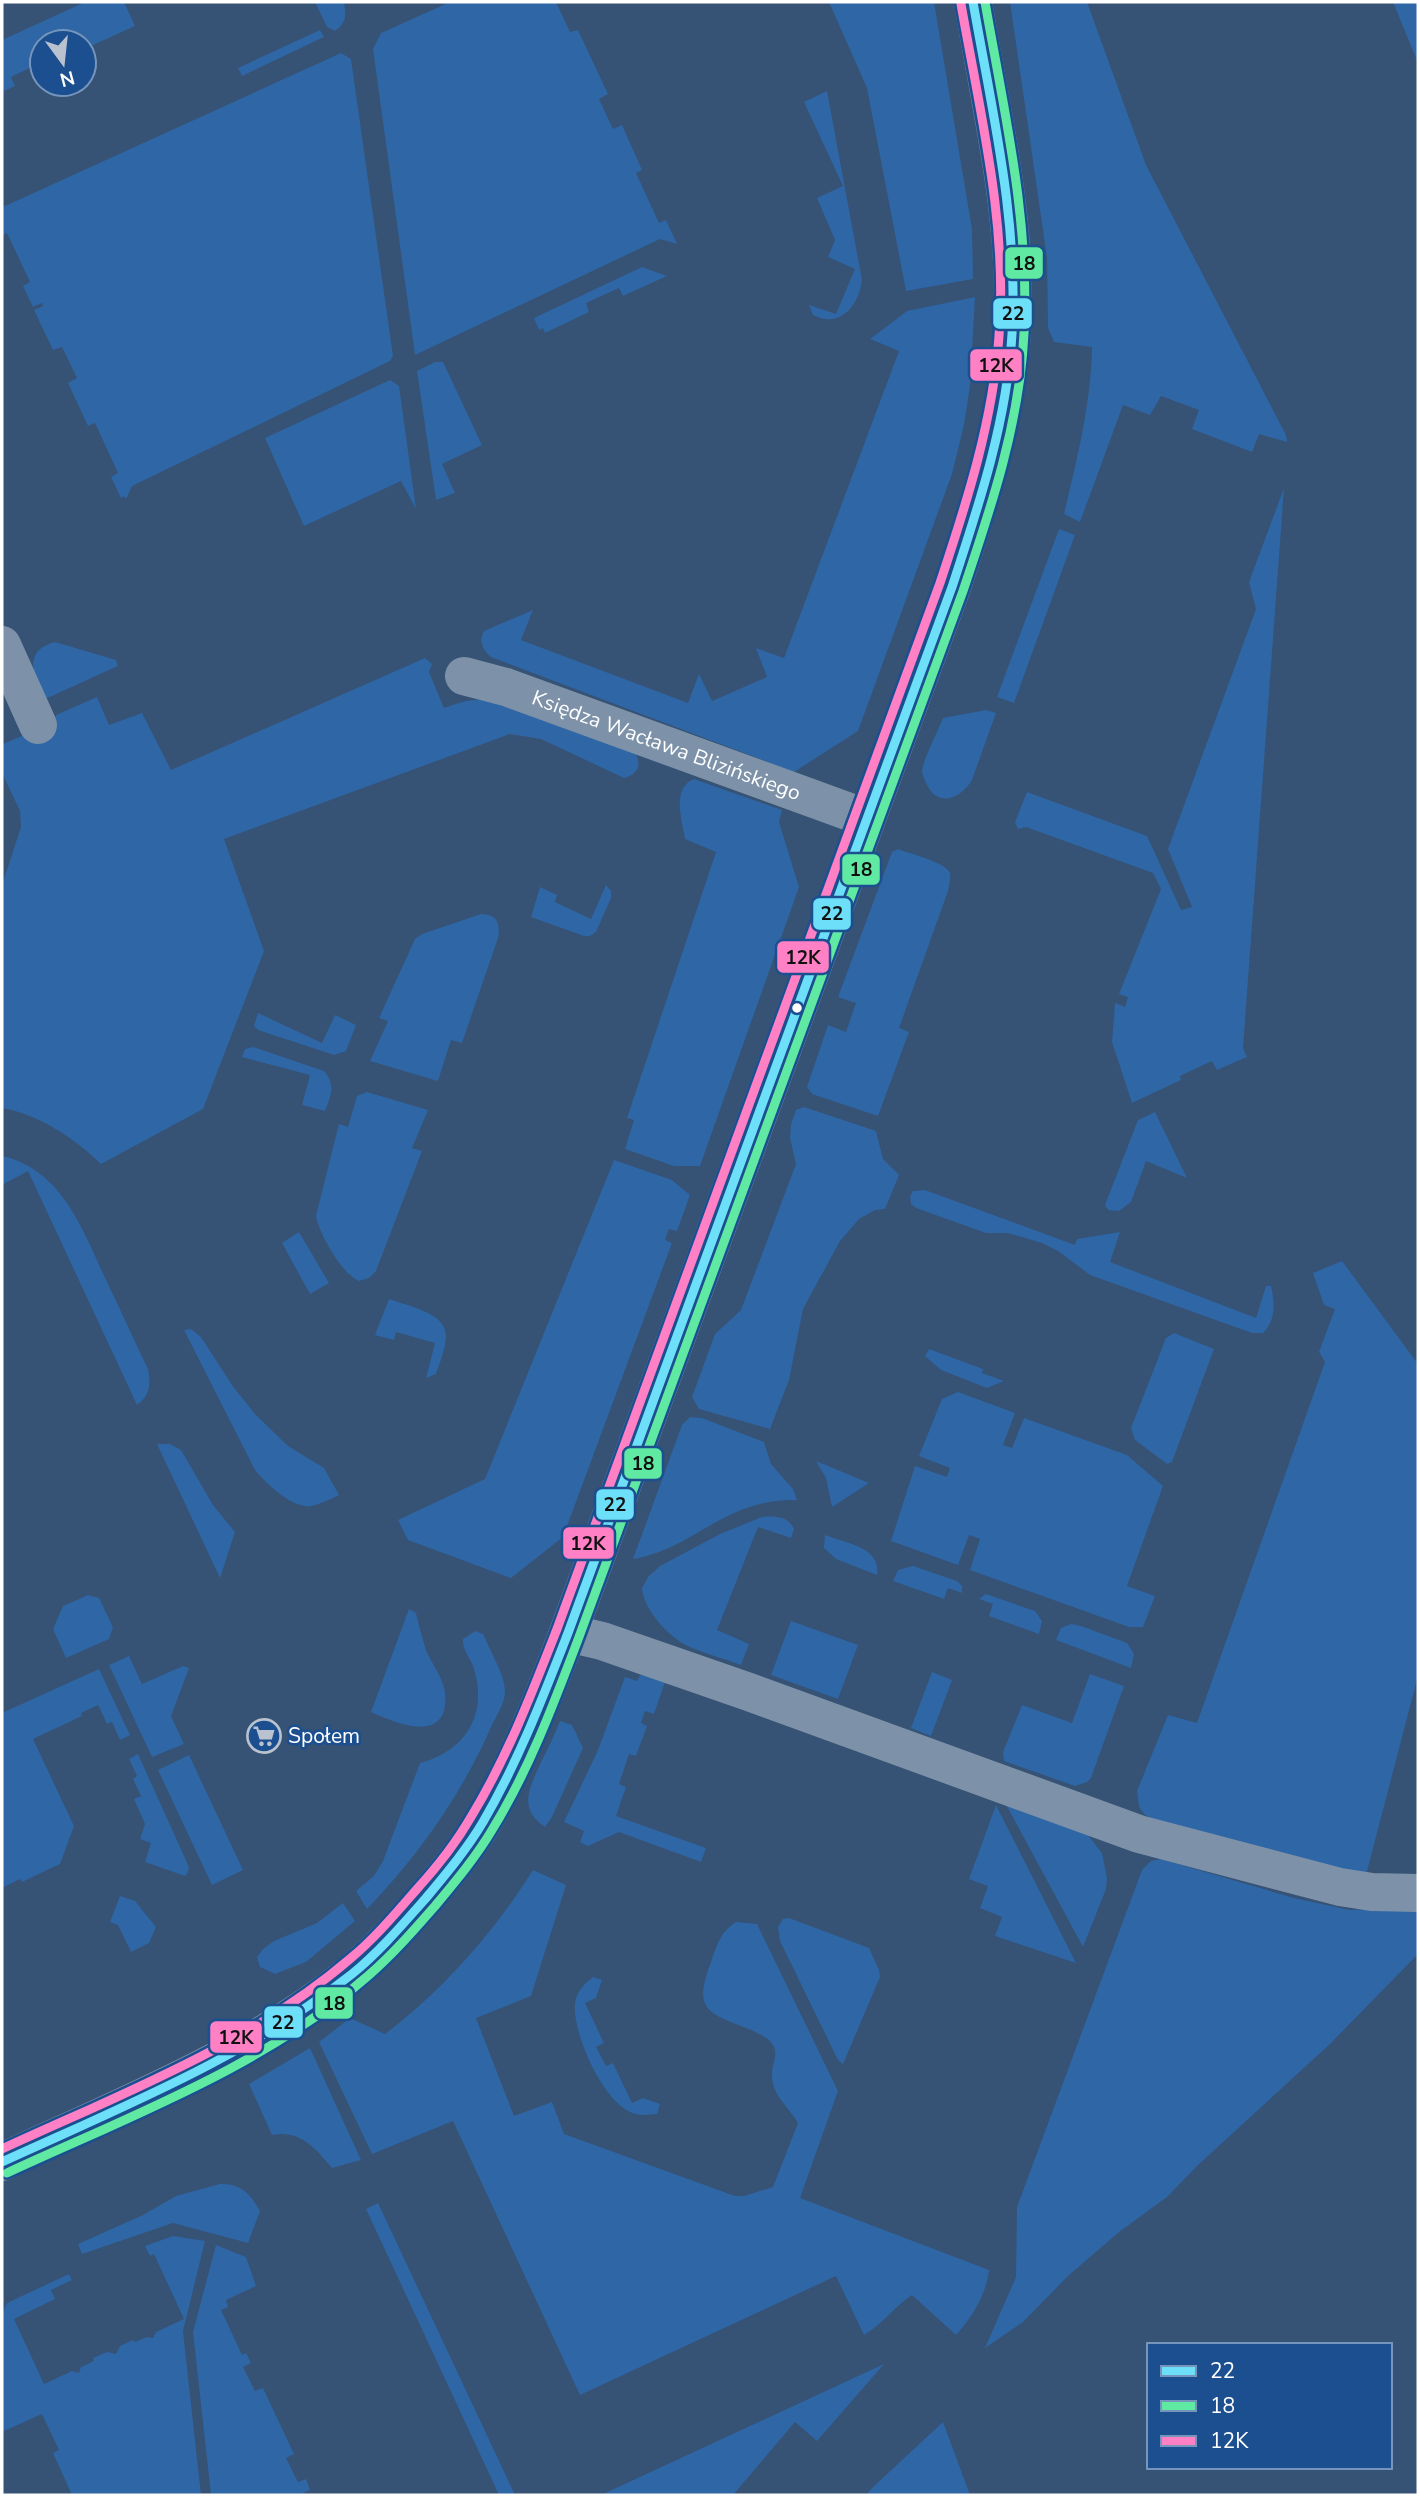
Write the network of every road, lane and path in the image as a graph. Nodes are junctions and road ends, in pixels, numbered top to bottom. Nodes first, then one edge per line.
1 (973, 2) edge
2 (2, 645) edge
3 (464, 676) dead end
4 (38, 725) dead end
5 (866, 818) junction
6 (568, 1633) junction
7 (1418, 1893) edge
8 (2, 2162) edge

1 - 5 street
2 - 4 street
3 - 5 street, Księdza Wacława Blizińskiego
5 - 6 street
6 - 7 street
6 - 8 street

